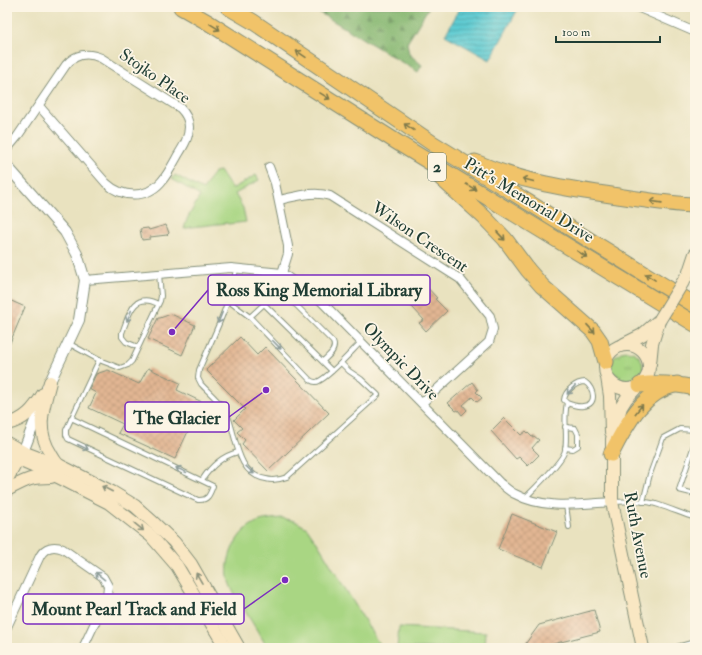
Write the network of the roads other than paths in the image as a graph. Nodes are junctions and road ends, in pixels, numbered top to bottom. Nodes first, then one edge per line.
1 (181, 7) edge
2 (228, 7) edge
3 (637, 7) edge
4 (695, 32) edge
5 (38, 106) junction
6 (432, 143) junction
7 (400, 144) junction
8 (7, 148) edge
9 (7, 166) edge
10 (270, 167) dead end
11 (279, 200) junction
12 (691, 203) edge
13 (695, 254) edge
14 (236, 268) junction
15 (690, 272) edge
16 (282, 273) junction
17 (159, 274) junction
18 (84, 280) junction
19 (227, 300) junction
20 (158, 304) junction
21 (264, 304) junction
22 (695, 305) edge
23 (250, 317) junction
24 (658, 321) junction
25 (695, 324) edge
26 (362, 342) junction
27 (68, 343) junction
28 (624, 344) junction
29 (138, 347) junction
30 (99, 360) junction
31 (323, 361) junction
32 (341, 362) junction
33 (650, 367) junction
34 (606, 368) junction
35 (332, 370) junction
36 (50, 382) junction
37 (677, 384) junction
38 (638, 386) junction
39 (695, 388) edge
40 (422, 403) junction
41 (567, 403) junction
42 (71, 418) junction
43 (7, 424) edge
44 (565, 427) junction
45 (695, 430) edge
46 (612, 439) junction
47 (695, 442) edge
48 (7, 443) edge
49 (565, 448) junction
50 (238, 452) junction
51 (611, 454) junction
52 (16, 456) edge
53 (62, 473) junction
54 (7, 479) edge
55 (202, 480) junction
56 (7, 490) edge
57 (695, 494) edge
58 (525, 498) junction
59 (612, 502) junction
60 (643, 502) junction
61 (566, 505) junction
62 (695, 518) edge
63 (569, 527) dead end
64 (7, 627) edge
65 (695, 642) edge
66 (83, 648) edge
67 (226, 648) edge
68 (240, 648) edge
69 (643, 648) edge
70 (675, 648) edge

1 -> 7 highway, Pitt's Memorial Drive / 2
6 -> 2 highway, Pitt's Memorial Drive / 2
3 - 4 street
5 - 5 street, Stojko Place
5 - 8 street, Stojko Place
12 -> 6 highway
22 -> 6 highway, Pitt's Memorial Drive / 2
7 -> 25 highway, Pitt's Memorial Drive / 2
7 -> 34 highway
9 - 18 street
10 - 11 street
11 - 16 street
11 - 40 street, Wilson Crescent
13 - 15 main road
14 - 16 street
14 - 17 street
14 - 19 lane
15 - 24 main road, bridge
16 - 26 street, Olympic Drive
17 - 18 street
17 - 20 lane
18 - 27 street
19 - 23 lane
19 -> 50 lane
20 - 29 lane
20 -> 29 lane
21 - 23 lane
21 - 31 lane
21 - 31 lane
23 -> 35 lane
24 - 28 main road
24 - 33 main road
26 - 32 lane
26 - 40 street, Olympic Drive
27 - 30 lane
27 - 36 street
28 - 33 main road
28 - 34 main road
29 - 30 lane
30 - 42 lane
31 - 35 lane
32 - 35 lane
50 -> 32 lane
33 - 38 main road
34 - 38 main road
34 - 46 main road
36 - 43 main road
36 - 52 street
36 - 53 main road
37 - 38 highway
37 - 39 highway
51 -> 37 highway
38 - 46 main road, Ruth Avenue
40 - 58 street, Olympic Drive
41 -> 41 lane
41 - 44 lane
55 -> 42 lane
42 -> 55 lane
44 - 49 lane
44 - 49 lane
45 - 60 lane
46 - 51 main road, Ruth Avenue
47 - 57 lane
48 - 52 main road
49 - 58 lane
50 - 55 lane
51 - 59 main road, Ruth Avenue
52 - 53 main road
52 - 54 main road
53 - 56 main road
53 -> 67 main road
68 -> 53 main road
58 - 61 street, Olympic Drive
59 - 60 lane
59 - 61 street, Olympic Drive
59 - 69 main road, Ruth Avenue
60 - 62 lane
61 - 63 lane
66 -> 64 street
65 - 70 lane

